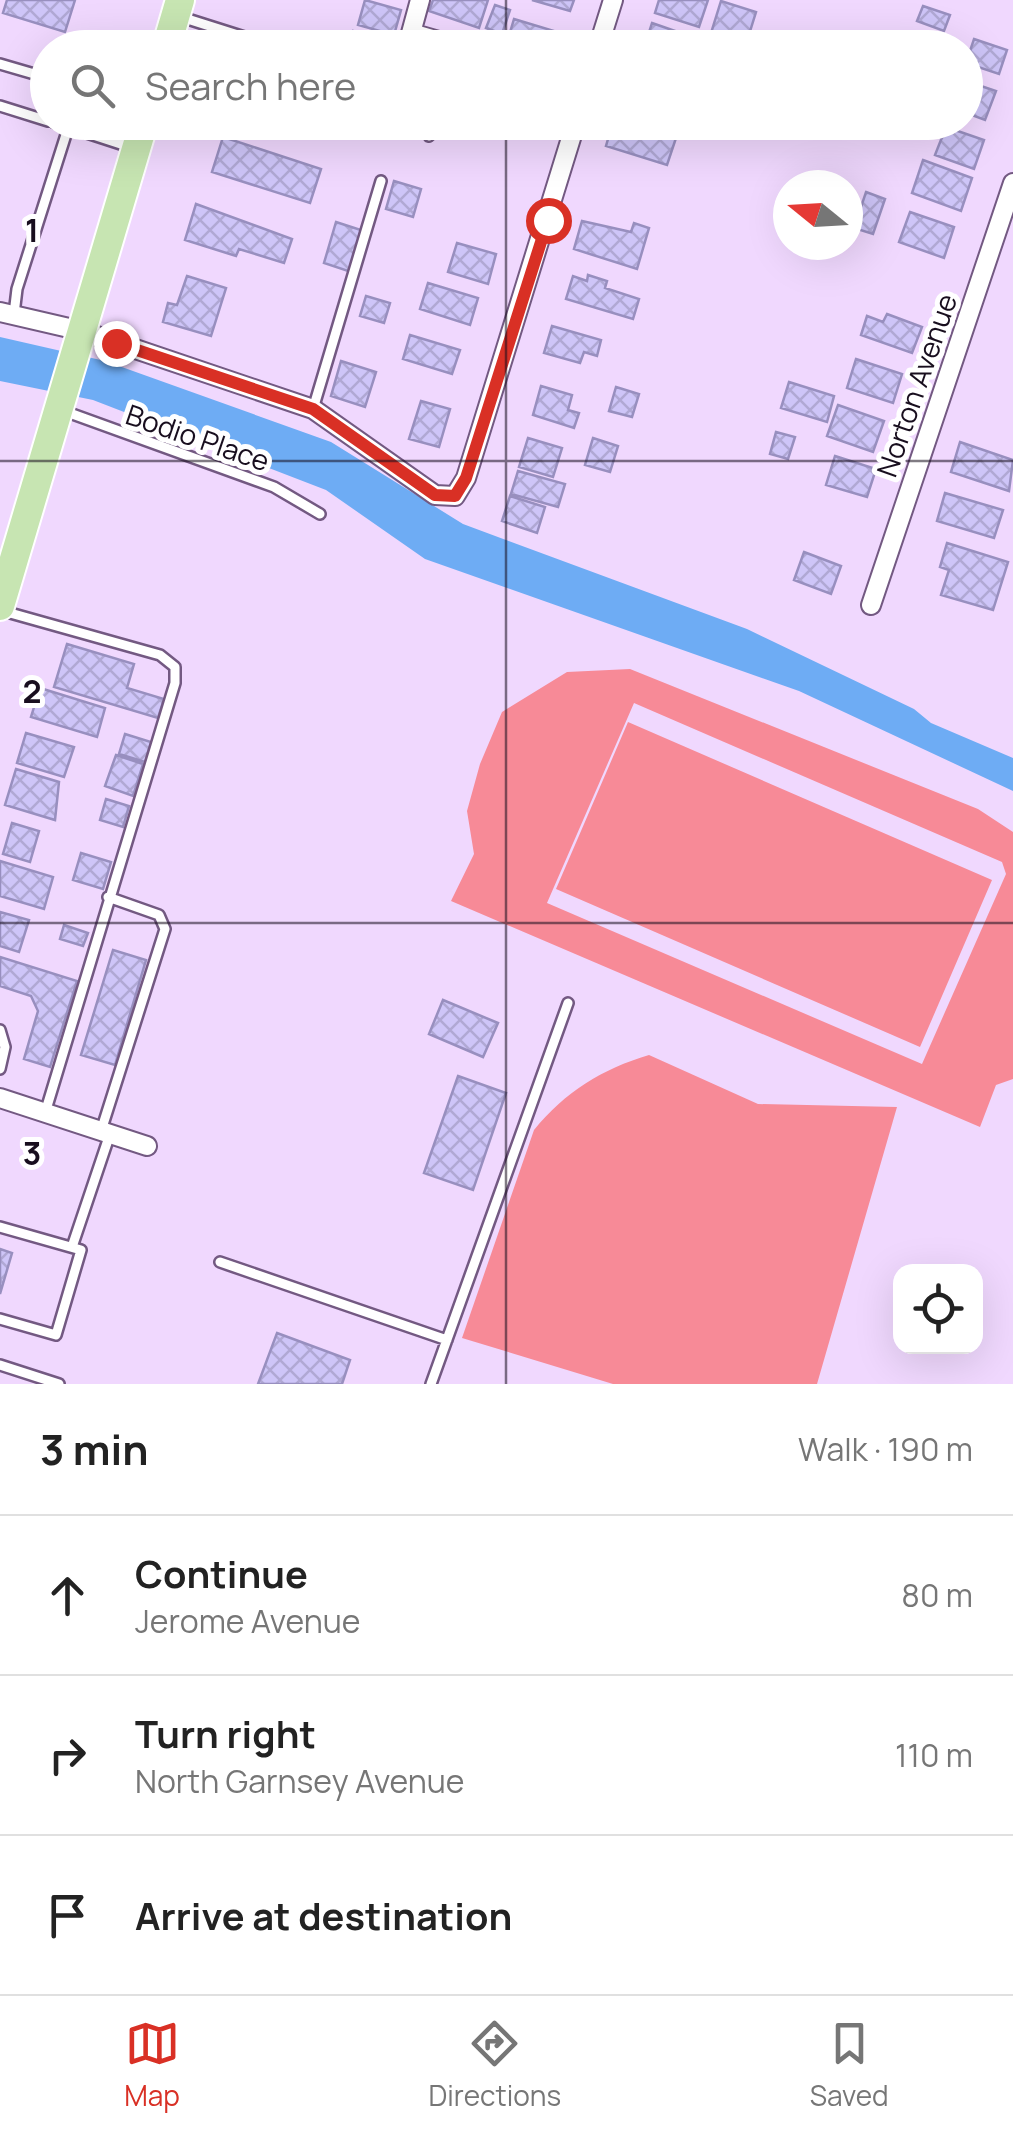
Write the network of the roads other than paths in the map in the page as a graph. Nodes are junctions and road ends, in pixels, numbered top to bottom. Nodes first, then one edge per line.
1 (420, 0) edge
2 (613, 0) edge
3 (178, 8) edge
4 (234, 30) edge
5 (411, 30) edge
6 (604, 30) edge
7 (0, 64) edge
8 (30, 73) edge
9 (0, 106) edge
10 (30, 116) edge
11 (64, 140) edge
12 (139, 140) edge
13 (570, 140) edge
14 (380, 181) dead end
15 (1013, 183) edge
16 (7, 313) edge
17 (82, 332) junction
18 (58, 408) junction
19 (313, 409) junction
20 (320, 514) dead end
21 (5, 572) edge
22 (871, 604) dead end
23 (0, 608) edge
24 (108, 898) junction
25 (568, 1002) dead end
26 (0, 1030) edge
27 (0, 1069) edge
28 (0, 1098) edge
29 (45, 1113) junction
30 (105, 1133) junction
31 (147, 1146) dead end
32 (0, 1227) edge
33 (72, 1248) junction
34 (220, 1262) dead end
35 (0, 1319) edge
36 (447, 1340) junction
37 (0, 1365) edge
38 (59, 1384) edge
39 (432, 1384) edge

1 - 5 street
2 - 6 street
3 - 4 lane
7 - 8 lane
9 - 10 lane
11 - 16 lane
12 - 17 main road
13 - 19 street
14 - 19 lane
15 - 22 street, Norton Avenue
16 - 17 street
17 - 18 main road
17 - 19 street
18 - 20 lane, Bodio Place
18 - 21 main road
21 - 23 main road
23 - 24 lane
24 - 29 lane
24 - 30 lane
25 - 36 lane
26 - 27 lane
28 - 29 street
29 - 30 street
30 - 31 street
30 - 33 lane
32 - 33 lane
33 - 35 lane
34 - 36 lane
36 - 39 lane
37 - 38 lane

